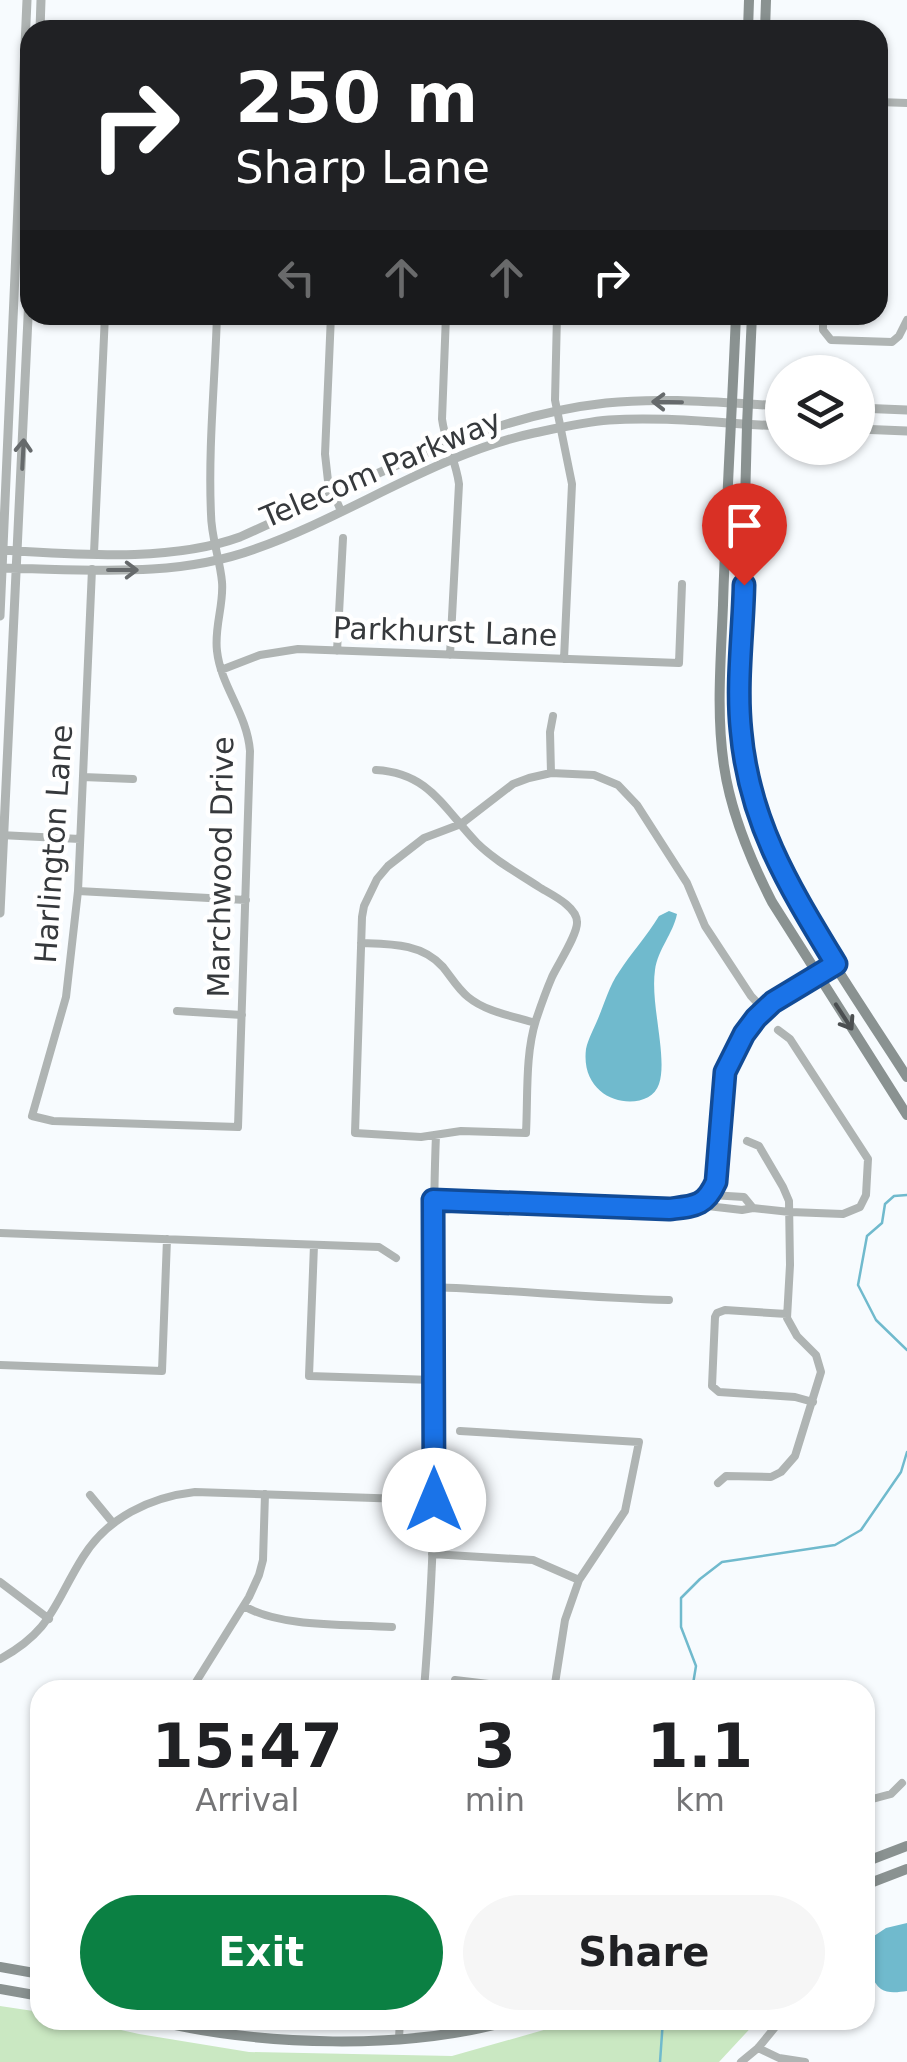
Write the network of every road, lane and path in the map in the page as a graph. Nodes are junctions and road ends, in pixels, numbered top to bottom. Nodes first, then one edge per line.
1 (20, 223) edge
2 (907, 320) edge
3 (28, 325) edge
4 (105, 325) edge
5 (217, 325) edge
6 (331, 325) edge
7 (446, 325) edge
8 (557, 325) edge
9 (736, 325) edge
10 (752, 325) edge
11 (824, 325) edge
12 (12, 351) junction
13 (27, 352) junction
14 (732, 404) junction
15 (748, 404) junction
16 (765, 405) edge
17 (875, 409) edge
18 (907, 410) edge
19 (556, 412) junction
20 (731, 424) junction
21 (746, 425) junction
22 (765, 426) edge
23 (560, 428) junction
24 (875, 431) edge
25 (907, 432) edge
26 (448, 444) junction
27 (454, 460) junction
28 (334, 495) junction
29 (341, 510) junction
30 (343, 538) dead end
31 (215, 545) junction
32 (2, 550) edge
33 (18, 551) junction
34 (94, 553) junction
35 (219, 560) junction
36 (1, 568) edge
37 (17, 568) junction
38 (92, 569) junction
39 (682, 584) dead end
40 (0, 616) edge
41 (337, 651) junction
42 (450, 655) junction
43 (564, 659) junction
44 (221, 670) junction
45 (553, 716) dead end
46 (376, 770) dead end
47 (551, 774) junction
48 (83, 777) junction
49 (134, 779) dead end
50 (460, 824) junction
51 (2, 836) edge
52 (80, 839) junction
53 (78, 892) junction
54 (246, 900) junction
55 (0, 913) edge
56 (361, 942) junction
57 (836, 964) junction
58 (816, 975) junction
59 (764, 1010) junction
60 (177, 1011) dead end
61 (242, 1015) junction
62 (535, 1023) junction
63 (778, 1030) dead end
64 (907, 1077) edge
65 (907, 1115) edge
66 (238, 1127) joint
67 (436, 1136) junction
68 (747, 1141) dead end
69 (710, 1195) junction
70 (433, 1200) junction
71 (699, 1205) junction
72 (753, 1208) junction
73 (790, 1212) junction
74 (0, 1233) edge
75 (166, 1239) junction
76 (314, 1244) junction
77 (396, 1258) dead end
78 (432, 1287) junction
79 (669, 1300) dead end
80 (787, 1314) junction
81 (0, 1365) edge
82 (433, 1380) junction
83 (813, 1402) junction
84 (460, 1431) dead end
85 (718, 1483) dead end
86 (265, 1494) junction
87 (90, 1495) dead end
88 (434, 1500) junction
89 (113, 1524) junction
90 (432, 1554) junction
91 (579, 1580) junction
92 (0, 1582) edge
93 (244, 1606) junction
94 (49, 1619) junction
95 (392, 1626) dead end
96 (0, 1659) edge
97 (197, 1680) edge
98 (425, 1680) edge
99 (556, 1680) edge
100 (902, 1783) dead end
101 (875, 1798) edge
102 (907, 1846) edge
103 (875, 1858) edge
104 (907, 1869) edge
105 (875, 1882) edge
106 (5, 1968) edge
107 (30, 1972) edge
108 (0, 1989) edge
109 (30, 1994) edge
110 (226, 2030) edge
111 (399, 2030) edge
112 (470, 2030) edge
113 (772, 2030) edge
114 (399, 2038) junction
115 (758, 2048) junction
116 (741, 2062) edge
117 (805, 2062) edge

1 - 12 street
2 - 11 street
3 - 13 street
4 - 34 street
5 - 31 street, Marchwood Drive
6 - 28 street
7 - 26 street
8 - 19 street
9 - 14 main road
10 - 15 main road
12 - 13 street
12 - 32 street
33 -> 13 street
14 - 15 street, Telecom Parkway
14 -> 19 street, Telecom Parkway
14 - 20 main road
15 - 16 street, Telecom Parkway
15 - 21 main road
17 - 18 street
19 - 23 street
19 - 26 street, Telecom Parkway
20 - 21 street, Telecom Parkway
20 - 23 street, Telecom Parkway
20 - 58 main road
21 - 22 street, Telecom Parkway
21 - 57 main road
23 - 27 street, Telecom Parkway
23 - 43 street
24 - 25 street
26 - 27 street
26 - 28 street, Telecom Parkway
27 - 29 street, Telecom Parkway
27 - 42 street
28 - 29 street
28 - 31 street, Telecom Parkway
29 - 35 street, Telecom Parkway
30 - 41 street
31 - 34 street, Telecom Parkway
31 - 35 street, Marchwood Drive
32 - 33 street, Telecom Parkway
32 - 36 street
33 - 34 street, Telecom Parkway
33 - 37 street
38 -> 35 street, Telecom Parkway
35 - 44 street, Marchwood Drive
36 - 37 street, Telecom Parkway
36 - 40 street
37 - 38 street, Telecom Parkway
37 - 51 street
38 - 48 street, Harlington Lane
39 - 43 street, Parkhurst Lane
41 - 42 street, Parkhurst Lane
41 - 44 street, Parkhurst Lane
42 - 43 street, Parkhurst Lane
44 - 54 street, Marchwood Drive
45 - 47 street
46 - 50 street
47 - 50 street
47 - 59 street
48 - 49 street
48 - 52 street, Harlington Lane
50 - 56 street
50 - 62 street
51 - 52 street
51 - 55 street
52 - 53 street, Harlington Lane
53 - 54 street
53 - 66 street, Harlington Lane
54 - 61 street, Marchwood Drive
56 - 62 street
56 - 67 street
57 - 58 street
57 - 64 main road
58 - 59 street
58 -> 65 main road
59 - 69 street
60 - 61 street
61 - 66 street, Marchwood Drive
62 - 67 street
63 - 73 street
67 - 70 street
68 - 73 street
69 - 71 street
69 - 72 street
70 - 71 street
70 - 78 street
71 - 72 street
72 - 73 street
73 - 80 street
74 - 75 street
75 - 76 street
75 - 81 street
76 - 77 street
76 - 82 street
78 - 79 street
78 - 82 street
80 - 83 street
80 - 83 street
82 - 88 street
83 - 85 street
84 - 91 street
86 - 88 street
86 - 89 street
86 - 93 street
87 - 89 street
88 - 90 street
89 - 94 street
90 - 91 street
90 - 98 street
91 - 99 street
92 - 94 street
93 - 95 street
93 - 97 street
94 - 96 street
100 - 101 street
102 - 103 main road
104 - 105 main road
106 - 107 main road
108 - 109 main road
110 - 114 main road
111 - 114 street
112 - 114 main road
113 - 115 street
115 - 116 street
115 - 117 street

